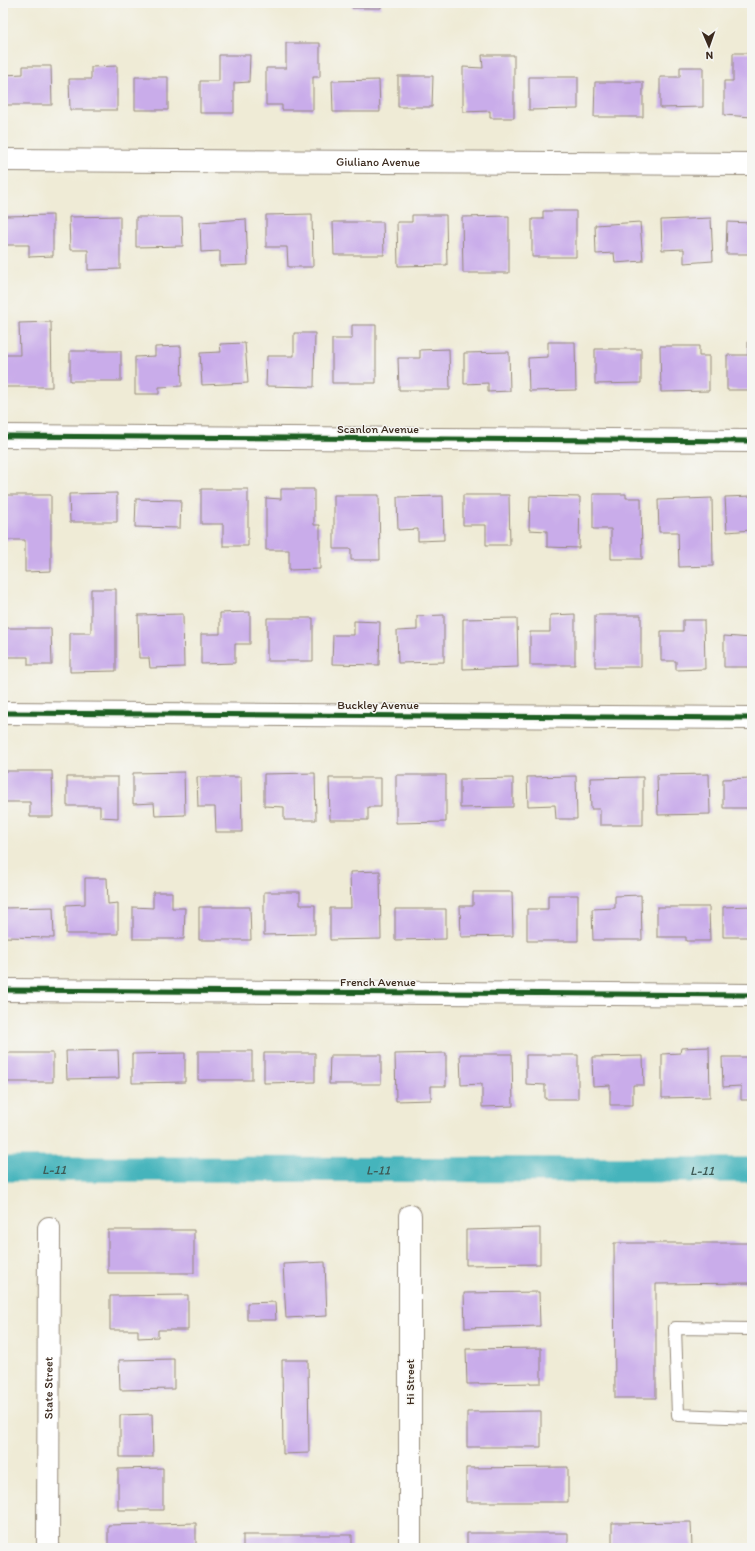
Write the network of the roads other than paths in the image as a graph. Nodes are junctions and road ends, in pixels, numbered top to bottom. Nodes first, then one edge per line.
1 (3, 160) edge
2 (752, 164) edge
3 (3, 436) edge
4 (752, 441) edge
5 (3, 713) edge
6 (752, 718) edge
7 (3, 990) edge
8 (752, 995) edge
9 (410, 1216) dead end
10 (49, 1228) dead end
11 (752, 1329) edge
12 (752, 1418) edge
13 (48, 1548) edge
14 (410, 1548) edge

1 - 2 street, Giuliano Avenue
3 - 4 street, Scanlon Avenue
5 - 6 street, Buckley Avenue
7 - 8 street, French Avenue
9 - 14 street, Hi Street
10 - 13 street, State Street
11 - 12 lane

